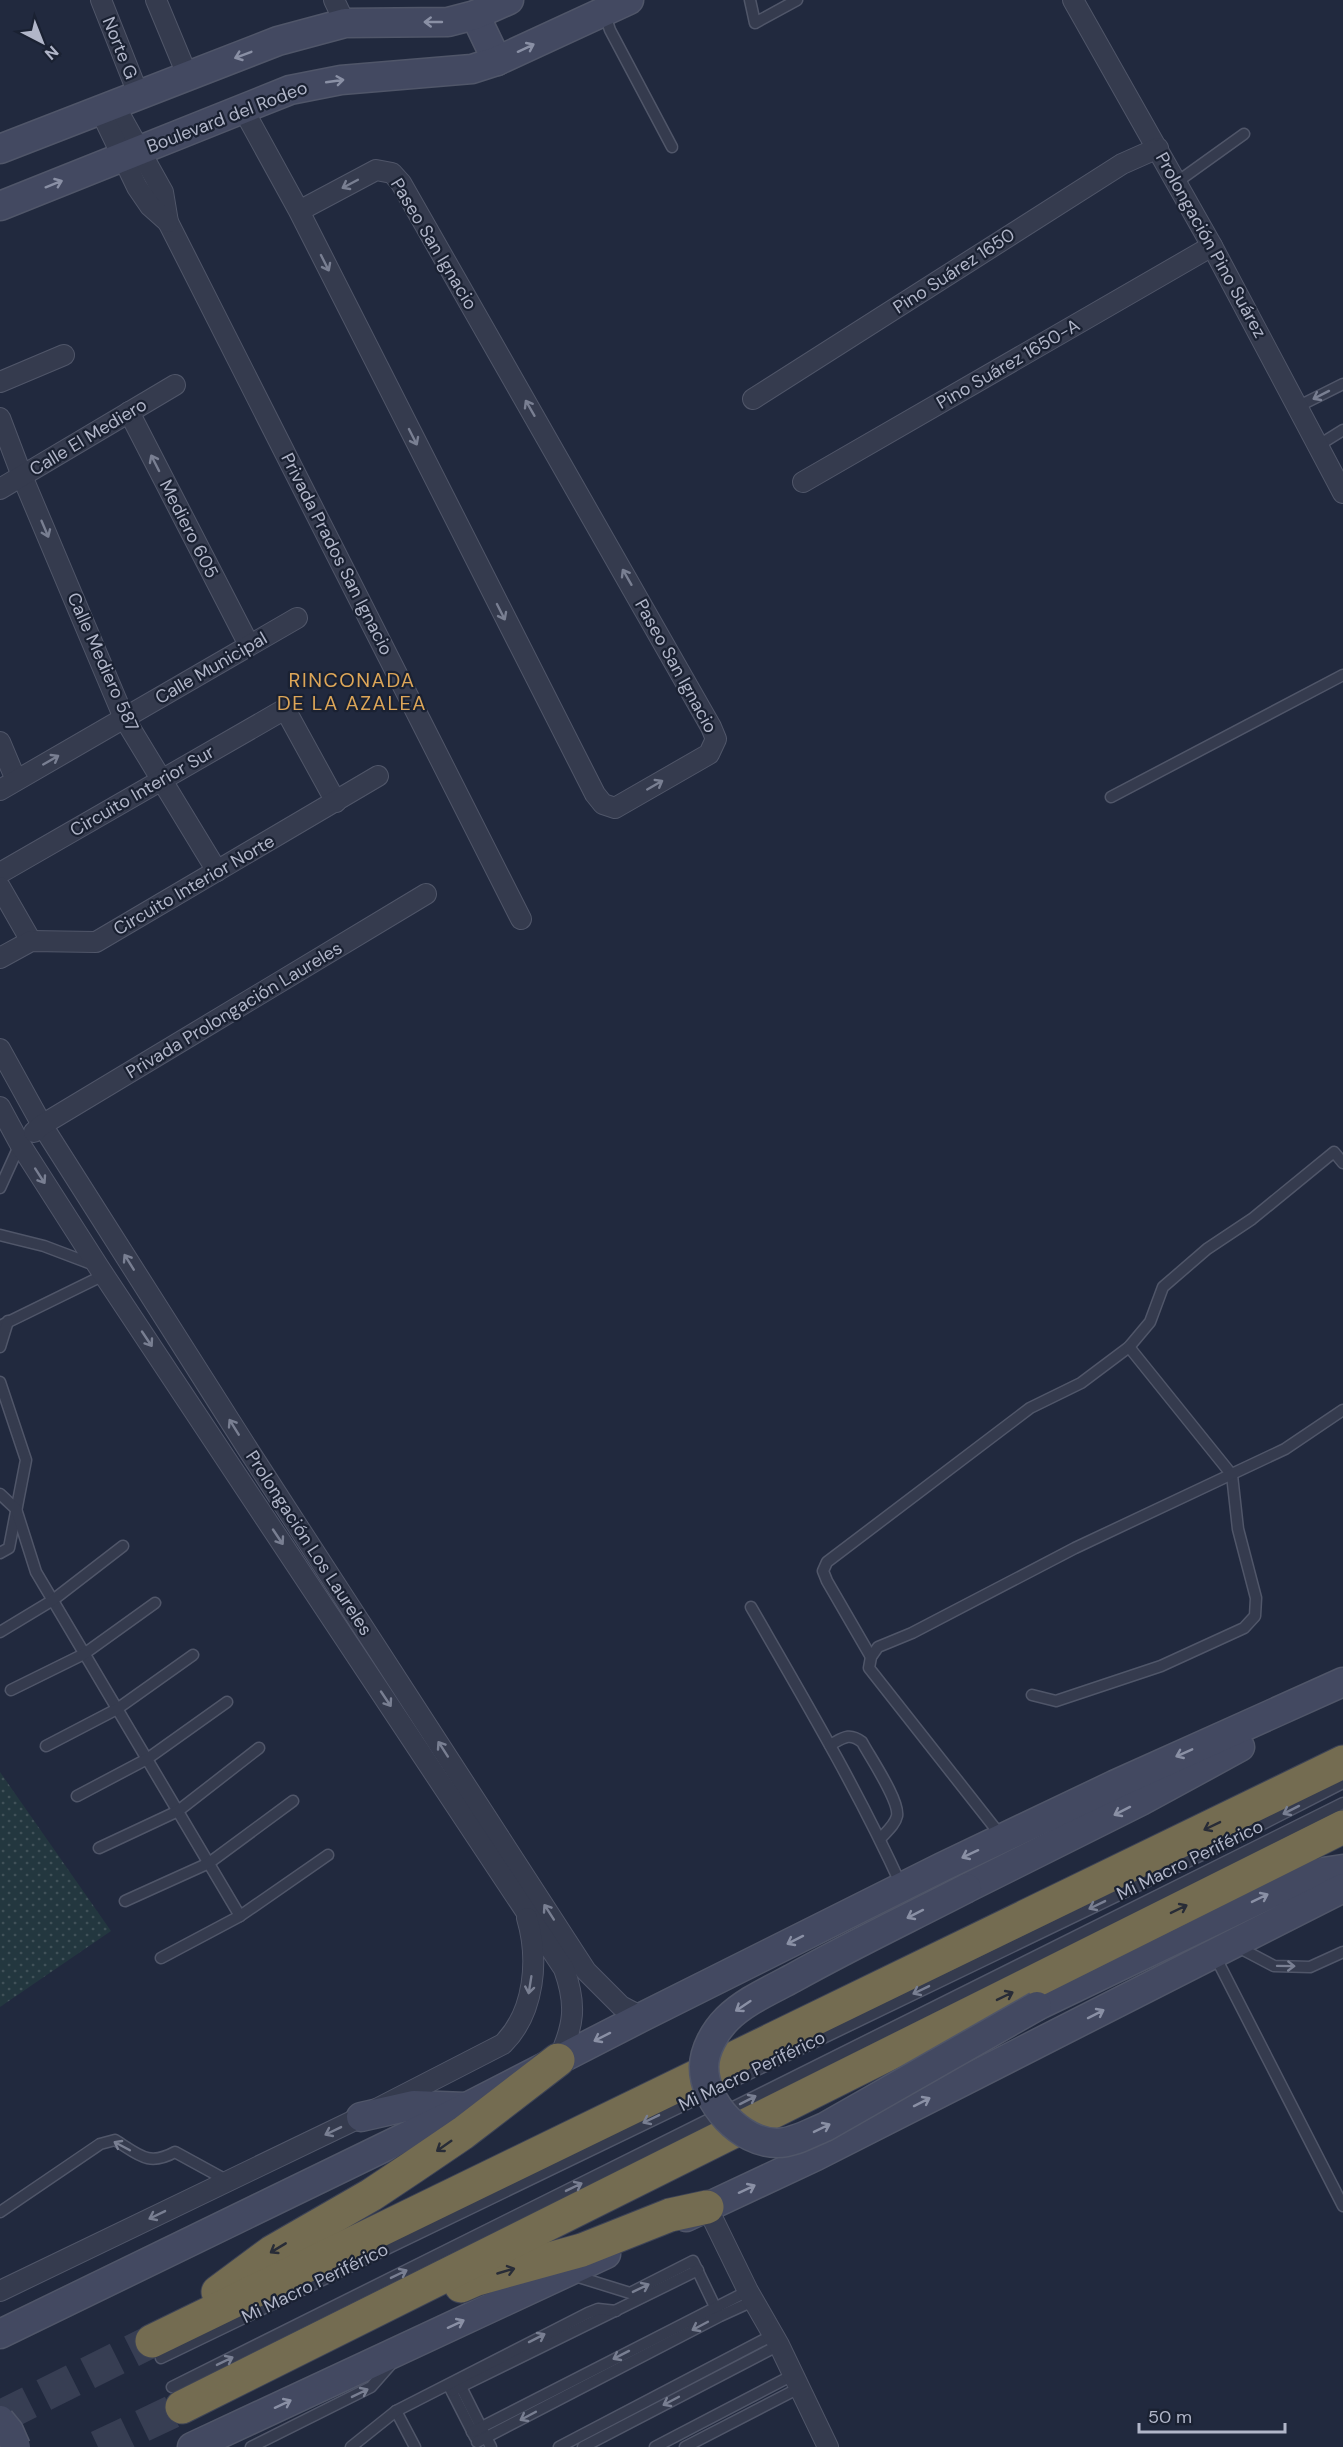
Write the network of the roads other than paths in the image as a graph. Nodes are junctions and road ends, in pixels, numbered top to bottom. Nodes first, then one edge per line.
1 (101, 0) edge
2 (156, 0) edge
3 (507, 0) edge
4 (629, 0) edge
5 (750, 0) edge
6 (797, 0) edge
7 (1073, 0) edge
8 (340, 12) edge
9 (604, 12) junction
10 (474, 15) junction
11 (497, 61) junction
12 (188, 76) junction
13 (118, 104) junction
14 (243, 109) junction
15 (1244, 134) dead end
16 (672, 147) dead end
17 (1158, 148) junction
18 (0, 149) edge
19 (131, 153) junction
20 (1177, 182) junction
21 (0, 206) edge
22 (299, 211) junction
23 (1212, 246) junction
24 (64, 355) dead end
25 (0, 382) edge
26 (1343, 384) edge
27 (176, 385) dead end
28 (753, 399) dead end
29 (1299, 406) junction
30 (129, 412) junction
31 (0, 418) edge
32 (1343, 430) edge
33 (1319, 445) junction
34 (22, 476) junction
35 (803, 482) dead end
36 (0, 489) edge
37 (1343, 493) edge
38 (297, 618) dead end
39 (249, 645) junction
40 (1343, 675) edge
41 (124, 718) junction
42 (0, 742) edge
43 (378, 776) dead end
44 (162, 779) junction
45 (8, 785) edge
46 (1111, 797) dead end
47 (336, 802) junction
48 (218, 871) junction
49 (0, 873) edge
50 (0, 887) edge
51 (426, 894) dead end
52 (521, 919) dead end
53 (31, 941) junction
54 (0, 958) edge
55 (0, 1049) edge
56 (0, 1107) edge
57 (42, 1125) junction
58 (20, 1144) junction
59 (1343, 1163) edge
60 (0, 1188) edge
61 (0, 1235) edge
62 (101, 1271) junction
63 (4, 1324) edge
64 (0, 1347) edge
65 (1129, 1347) junction
66 (0, 1382) edge
67 (1343, 1410) edge
68 (1232, 1474) junction
69 (274, 1491) junction
70 (0, 1494) edge
71 (255, 1503) junction
72 (16, 1509) junction
73 (123, 1546) dead end
74 (0, 1553) edge
75 (52, 1600) junction
76 (155, 1603) dead end
77 (751, 1607) dead end
78 (0, 1632) edge
79 (84, 1654) junction
80 (193, 1655) dead end
81 (871, 1657) junction
82 (1343, 1682) edge
83 (11, 1690) dead end
84 (1032, 1695) dead end
85 (227, 1702) dead end
86 (1295, 1704) junction
87 (117, 1709) junction
88 (830, 1745) junction
89 (46, 1746) dead end
90 (259, 1748) dead end
91 (147, 1759) junction
92 (1343, 1762) edge
93 (1343, 1784) edge
94 (77, 1796) dead end
95 (293, 1801) dead end
96 (1343, 1803) edge
97 (178, 1811) junction
98 (1343, 1827) edge
99 (1003, 1838) junction
100 (880, 1839) junction
101 (99, 1848) dead end
102 (328, 1855) dead end
103 (209, 1863) junction
104 (1343, 1869) edge
105 (902, 1887) junction
106 (1343, 1888) edge
107 (125, 1901) dead end
108 (523, 1906) junction
109 (240, 1916) junction
110 (1223, 1949) junction
111 (564, 1952) junction
112 (1343, 1953) edge
113 (161, 1958) dead end
114 (642, 2017) junction
115 (558, 2060) junction
116 (467, 2107) junction
117 (361, 2117) junction
118 (228, 2181) junction
119 (1343, 2206) edge
120 (707, 2208) junction
121 (0, 2212) edge
122 (695, 2265) junction
123 (566, 2272) junction
124 (0, 2291) edge
125 (751, 2296) junction
126 (717, 2311) junction
127 (0, 2334) edge
128 (776, 2340) junction
129 (403, 2348) junction
130 (156, 2349) junction
131 (796, 2381) junction
132 (454, 2385) junction
133 (177, 2397) junction
134 (396, 2411) junction
135 (0, 2420) edge
136 (481, 2439) edge
137 (354, 2446) edge
138 (16, 2447) edge
139 (192, 2447) edge
140 (251, 2447) edge
141 (415, 2447) edge
142 (560, 2447) edge
143 (583, 2447) edge
144 (655, 2447) edge
145 (685, 2447) edge
146 (828, 2447) edge

1 - 13 street, Norte G
2 - 12 street
3 - 10 main road
4 - 9 main road, Boulevard del Rodeo
5 - 6 lane
7 - 17 street, Prolongación Pino Suárez
10 -> 8 main road
8 -> 12 main road
11 -> 9 main road, Boulevard del Rodeo
9 - 16 lane
10 - 11 main road
14 -> 11 main road, Boulevard del Rodeo
12 - 13 main road
13 - 18 main road
13 - 19 street, Norte G
14 - 19 main road, Boulevard del Rodeo
14 - 22 street, Paseo San Ignacio
15 - 20 lane
17 - 20 street, Prolongación Pino Suárez
17 - 28 street, Pino Suárez 1650
21 -> 19 main road, Boulevard del Rodeo
19 - 52 street, Privada Prados San Ignacio
20 - 23 street, Prolongación Pino Suárez
22 -> 22 street, Paseo San Ignacio
23 - 29 street, Prolongación Pino Suárez
23 - 35 street, Pino Suárez 1650-A
24 - 25 street
26 -> 29 lane
27 - 30 street, Calle El Mediero
29 - 33 street, Prolongación Pino Suárez
30 - 34 street, Calle El Mediero
39 -> 30 street, Mediero 605
31 - 34 street, Calle Mediero 587
32 - 33 lane
33 - 37 street, Prolongación Pino Suárez
34 - 36 street, Calle El Mediero
34 -> 41 street, Calle Mediero 587
38 - 39 street, Calle Municipal
39 - 41 street, Calle Municipal
40 - 46 lane
41 - 44 street, Calle Mediero 587
45 -> 41 street, Calle Municipal
42 - 45 street
43 - 47 street, Circuito Interior Norte
44 - 47 street, Circuito Interior Sur
44 - 48 street, Calle Mediero 587
44 - 49 street, Circuito Interior Sur
47 - 48 street, Circuito Interior Norte
48 - 53 street, Circuito Interior Norte
50 - 53 street
51 - 57 street, Privada Prolongación Laureles
53 - 54 street, Circuito Interior Norte
55 - 57 street, Prolongación Los Laureles
56 - 58 street, Prolongación Los Laureles
57 - 58 street, Privada Prolongación Laureles
69 -> 57 street, Prolongación Los Laureles
58 - 60 lane
58 -> 62 street, Prolongación Los Laureles
59 - 65 lane
61 - 62 lane
62 - 63 lane
62 -> 71 street, Prolongación Los Laureles
63 - 64 lane
65 - 68 lane
65 - 81 lane
66 - 72 lane
67 - 68 lane
68 - 81 lane
68 - 84 lane
69 - 71 street
111 -> 69 street, Prolongación Los Laureles
70 - 72 lane
71 -> 108 street, Prolongación Los Laureles
72 - 74 lane
72 - 75 lane
73 - 75 lane
75 - 78 lane
75 - 79 lane
76 - 79 lane
77 - 88 lane
79 - 83 lane
79 - 87 lane
80 - 87 lane
81 - 99 lane
82 - 86 main road
85 - 91 lane
86 -> 99 main road
86 -> 104 main road, bridge
87 - 89 lane
87 - 91 lane
88 - 100 lane
88 - 100 lane
90 - 97 lane
91 - 94 lane
91 - 97 lane
92 -> 130 highway
93 -> 130 lane, Mi Macro Periférico
95 - 103 lane
133 -> 96 lane, Mi Macro Periférico
97 - 101 lane
97 - 103 lane
133 -> 98 highway
99 -> 105 main road
100 - 105 lane
102 - 109 lane
103 - 107 lane
103 - 109 lane
105 -> 114 main road
106 - 110 main road
108 - 111 street, Prolongación Los Laureles
108 -> 117 street
109 - 113 lane
110 -> 112 lane
110 - 119 lane
120 -> 110 main road
111 - 114 street, Prolongación Los Laureles
111 - 115 street, Prolongación Los Laureles
114 -> 115 main road
115 - 116 main road
115 -> 130 highway
116 - 117 main road
116 - 127 main road
117 -> 118 street
118 -> 121 lane
118 -> 124 street
120 - 123 main road
120 - 125 street
133 -> 120 highway
123 -> 122 lane
122 - 126 lane
132 -> 122 lane
129 -> 123 main road
125 - 126 lane
125 - 128 street
126 -> 136 lane
128 - 131 street
128 - 142 lane
128 -> 143 lane
139 -> 129 main road
140 -> 129 lane
131 - 144 lane
131 - 145 lane
131 - 146 street
132 - 134 lane
132 - 136 lane
134 - 137 lane
134 - 141 lane
135 - 138 main road, bridge

